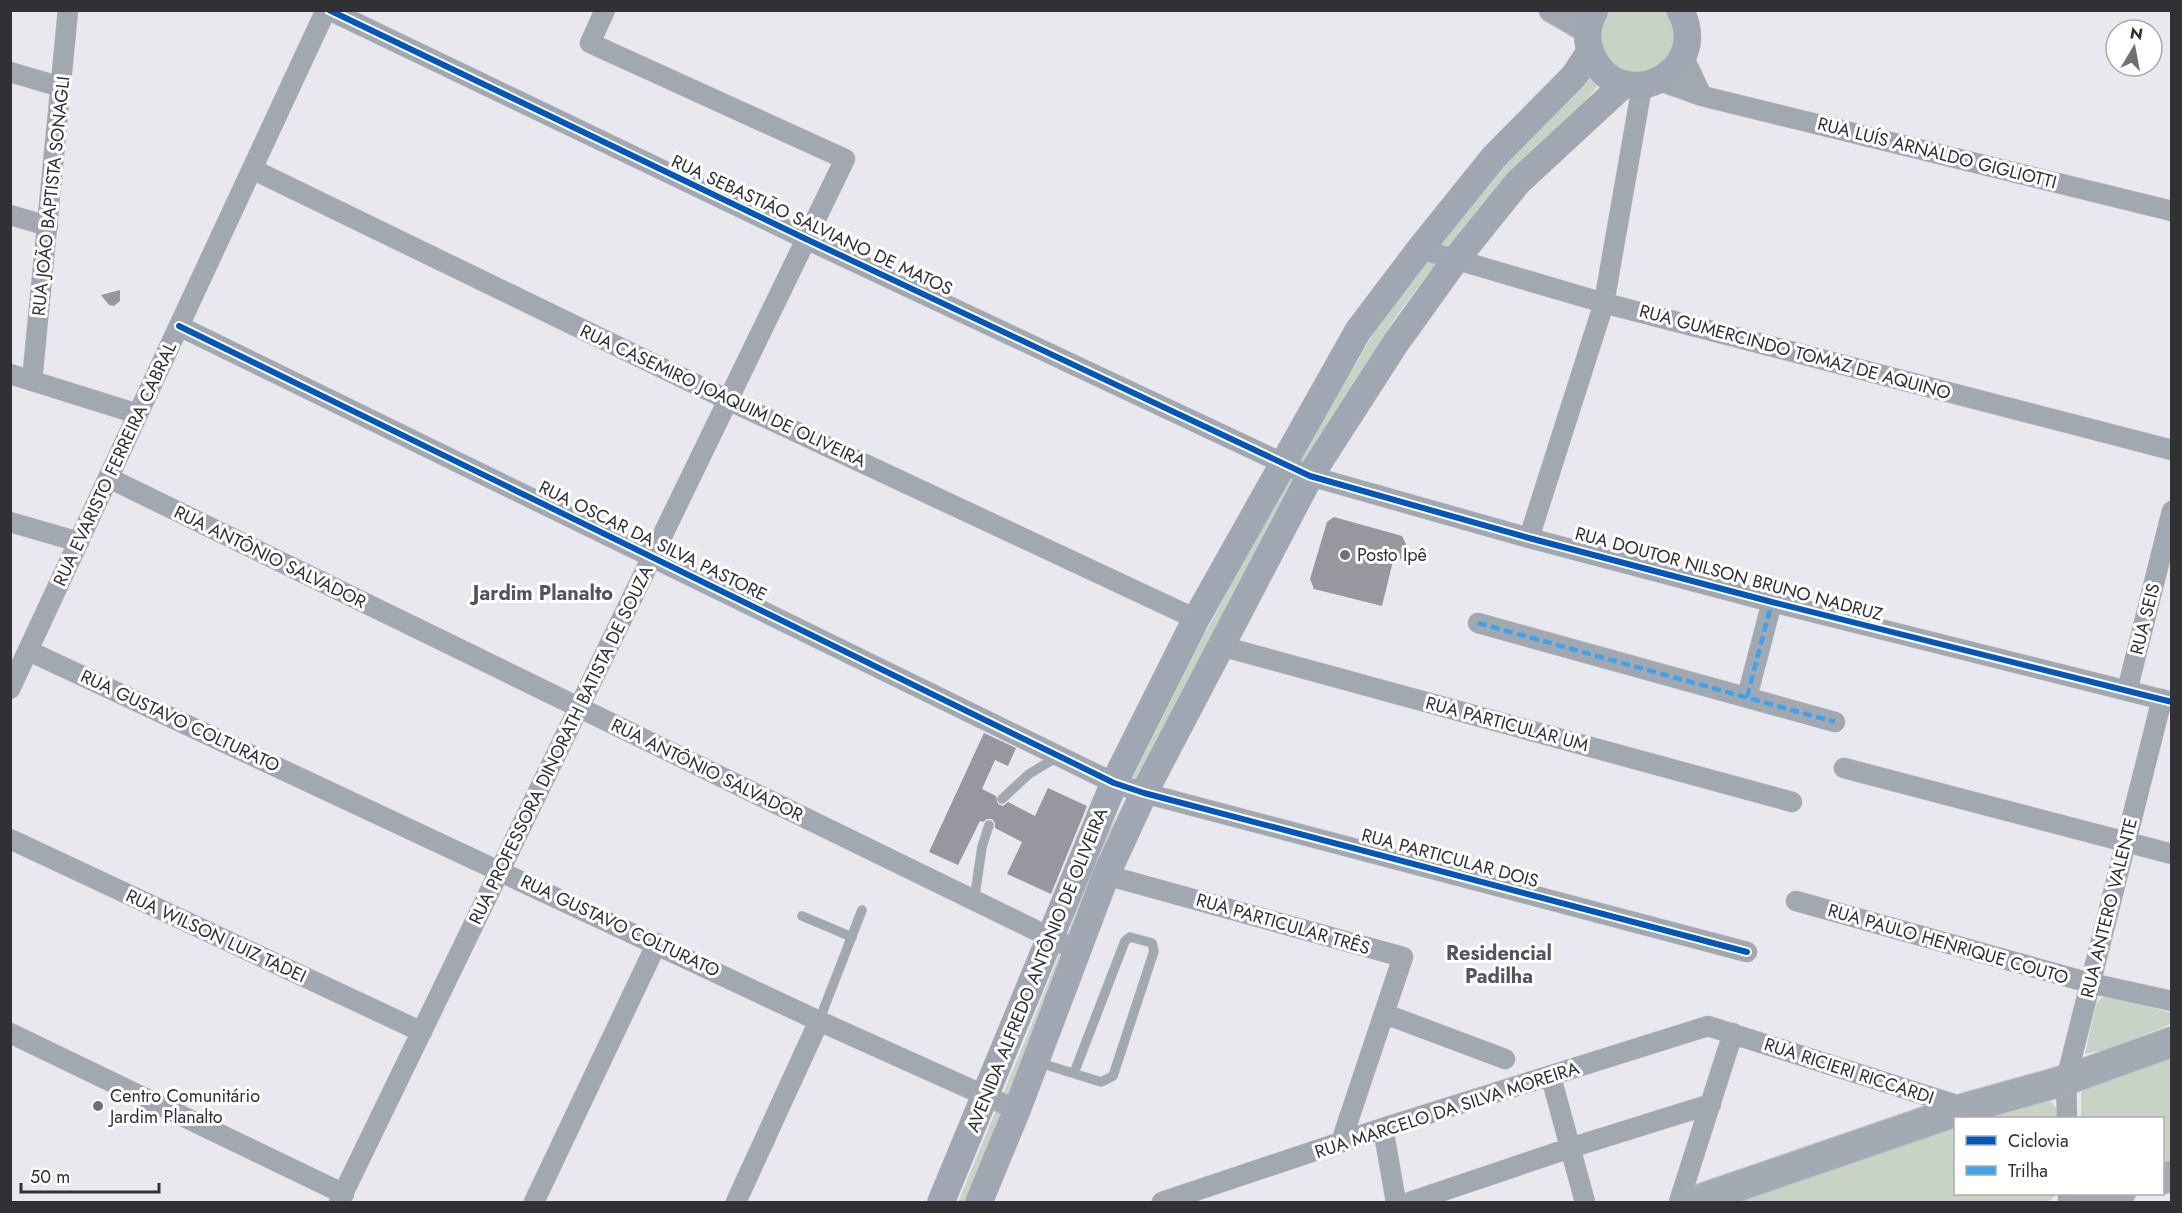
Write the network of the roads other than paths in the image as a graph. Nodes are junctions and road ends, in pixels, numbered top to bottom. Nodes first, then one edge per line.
1 (68, 10) edge
2 (327, 10) edge
3 (605, 10) edge
4 (1551, 10) edge
5 (1685, 13) edge
6 (1591, 31) edge
7 (1683, 56) junction
8 (10, 72) edge
9 (1642, 83) junction
10 (61, 87) junction
11 (1702, 96) junction
12 (252, 169) junction
13 (2172, 211) edge
14 (10, 215) edge
15 (48, 226) junction
16 (806, 239) junction
17 (1420, 249) junction
18 (1456, 259) junction
19 (1604, 303) junction
20 (179, 326) junction
21 (10, 374) edge
22 (33, 381) junction
23 (728, 400) junction
24 (138, 414) junction
25 (2172, 450) edge
26 (1283, 465) junction
27 (1310, 476) junction
28 (109, 478) junction
29 (2172, 511) edge
30 (10, 522) edge
31 (1529, 538) junction
32 (79, 542) junction
33 (652, 557) junction
34 (1772, 602) junction
35 (1196, 619) junction
36 (1478, 623) dead end
37 (1221, 646) junction
38 (28, 651) junction
39 (10, 689) edge
40 (2127, 691) junction
41 (1747, 698) junction
42 (2167, 701) edge
43 (579, 708) junction
44 (1835, 722) dead end
45 (1059, 756) junction
46 (1844, 768) dead end
47 (1114, 783) junction
48 (1144, 793) junction
49 (1002, 799) dead end
50 (1792, 802) dead end
51 (989, 825) dead end
52 (10, 839) edge
53 (2125, 841) junction
54 (2172, 854) edge
55 (500, 870) junction
56 (1106, 875) junction
57 (974, 901) junction
58 (1796, 901) dead end
59 (862, 910) dead end
60 (802, 916) dead end
61 (852, 937) junction
62 (1050, 938) junction
63 (657, 943) junction
64 (1078, 951) junction
65 (1747, 952) dead end
66 (2090, 983) junction
67 (2172, 1001) edge
68 (1385, 1014) junction
69 (819, 1021) junction
70 (422, 1032) junction
71 (10, 1033) edge
72 (1733, 1033) junction
73 (2172, 1042) edge
74 (1505, 1059) dead end
75 (1036, 1062) junction
76 (1074, 1073) junction
77 (1551, 1077) junction
78 (2066, 1080) junction
79 (986, 1096) junction
80 (1711, 1104) junction
81 (1966, 1108) junction
82 (1017, 1110) junction
83 (2067, 1117) edge
84 (1383, 1128) junction
85 (1341, 1142) junction
86 (1570, 1148) junction
87 (2117, 1195) edge
88 (1200, 1197) edge
89 (341, 1198) edge
90 (534, 1203) edge
91 (736, 1203) edge
92 (941, 1203) edge
93 (979, 1203) edge
94 (1162, 1203) edge
95 (1396, 1203) edge
96 (1410, 1203) edge
97 (1586, 1203) edge
98 (1679, 1203) edge
99 (1692, 1203) edge
100 (2092, 1203) edge

1 - 10 street, RUA JOÃO BAPTISTA SONAGLI
2 - 12 street, RUA EVARISTO FERREIRA CABRAL
2 - 16 street, RUA SEBASTIÃO SALVIANO DE MATOS
3 - 16 street, RUA PROFESSORA DINORATH BATISTA DE SOUZA
4 - 6 street
5 - 7 main road
6 - 9 main road
6 - 17 main road, AVENIDA ALFREDO ANTÔNIO DE OLIVEIRA
7 - 9 main road, AVENIDA ALFREDO ANTÔNIO DE OLIVEIRA
7 - 11 street
8 - 10 street
9 - 11 street, RUA LUÍS ARNALDO GIGLIOTTI
9 - 18 main road, AVENIDA ALFREDO ANTÔNIO DE OLIVEIRA
9 - 19 street
10 - 15 street, RUA JOÃO BAPTISTA SONAGLI
11 - 13 street, RUA LUÍS ARNALDO GIGLIOTTI
12 - 20 street, RUA EVARISTO FERREIRA CABRAL
12 - 23 street, RUA CASEMIRO JOAQUIM DE OLIVEIRA
14 - 15 street
15 - 22 street, RUA JOÃO BAPTISTA SONAGLI
16 - 23 street, RUA PROFESSORA DINORATH BATISTA DE SOUZA
16 - 26 street, RUA SEBASTIÃO SALVIANO DE MATOS
17 - 18 street, RUA GUMERCINDO TOMAZ DE AQUINO
17 - 26 main road, AVENIDA ALFREDO ANTÔNIO DE OLIVEIRA
18 - 19 street, RUA GUMERCINDO TOMAZ DE AQUINO
18 - 27 main road, AVENIDA ALFREDO ANTÔNIO DE OLIVEIRA
19 - 25 street, RUA GUMERCINDO TOMAZ DE AQUINO
19 - 31 street
20 - 24 street, RUA EVARISTO FERREIRA CABRAL
20 - 33 street, RUA OSCAR DA SILVA PASTORE
21 - 22 street
22 - 24 street
23 - 33 street, RUA PROFESSORA DINORATH BATISTA DE SOUZA
23 - 35 street, RUA CASEMIRO JOAQUIM DE OLIVEIRA
24 - 28 street, RUA EVARISTO FERREIRA CABRAL
26 - 27 street, RUA DOUTOR NILSON BRUNO NADRUZ
26 - 35 main road, AVENIDA ALFREDO ANTÔNIO DE OLIVEIRA
27 - 31 street, RUA DOUTOR NILSON BRUNO NADRUZ
27 - 37 main road, AVENIDA ALFREDO ANTÔNIO DE OLIVEIRA
28 - 32 street, RUA EVARISTO FERREIRA CABRAL
28 - 43 street, RUA ANTÔNIO SALVADOR
29 - 40 street, RUA SEIS
30 - 32 street
31 - 34 street, RUA DOUTOR NILSON BRUNO NADRUZ
32 - 38 street, RUA EVARISTO FERREIRA CABRAL
33 - 43 street, RUA PROFESSORA DINORATH BATISTA DE SOUZA
33 - 45 street, RUA OSCAR DA SILVA PASTORE
34 - 40 street, RUA DOUTOR NILSON BRUNO NADRUZ
34 - 41 street
35 - 47 main road, AVENIDA ALFREDO ANTÔNIO DE OLIVEIRA
36 - 41 street
37 - 48 main road, AVENIDA ALFREDO ANTÔNIO DE OLIVEIRA
37 - 50 street, RUA PARTICULAR UM
38 - 39 street, RUA EVARISTO FERREIRA CABRAL
38 - 55 street, RUA GUSTAVO COLTURATO
40 - 42 street, RUA DOUTOR NILSON BRUNO NADRUZ
41 - 44 street
42 - 53 street, RUA ANTERO VALENTE
43 - 55 street, RUA PROFESSORA DINORATH BATISTA DE SOUZA
43 - 57 street, RUA ANTÔNIO SALVADOR
45 - 47 street, RUA OSCAR DA SILVA PASTORE
45 - 49 lane
46 - 53 street
47 - 48 street, RUA PARTICULAR DOIS
47 - 62 main road, AVENIDA ALFREDO ANTÔNIO DE OLIVEIRA
48 - 56 main road, AVENIDA ALFREDO ANTÔNIO DE OLIVEIRA
48 - 65 street, RUA PARTICULAR DOIS
51 - 57 lane
52 - 70 street, RUA WILSON LUIZ TADEI
53 - 54 street
53 - 66 street, RUA ANTERO VALENTE
55 - 63 street, RUA GUSTAVO COLTURATO
55 - 70 street, RUA PROFESSORA DINORATH BATISTA DE SOUZA
56 - 64 main road, AVENIDA ALFREDO ANTÔNIO DE OLIVEIRA
56 - 68 street, RUA PARTICULAR TRÊS
57 - 62 street, RUA ANTÔNIO SALVADOR
58 - 66 street, RUA PAULO HENRIQUE COUTO
59 - 61 lane
60 - 61 lane
61 - 69 lane
62 - 64 street, RUA ANTÔNIO SALVADOR
62 - 79 main road, AVENIDA ALFREDO ANTÔNIO DE OLIVEIRA
63 - 69 street, RUA GUSTAVO COLTURATO
63 - 90 street
64 - 75 main road, AVENIDA ALFREDO ANTÔNIO DE OLIVEIRA
66 - 67 street, RUA PAULO HENRIQUE COUTO
66 - 78 street, RUA ANTERO VALENTE
68 - 74 street
68 - 85 street, RUA PARTICULAR TRÊS
69 - 79 street, RUA GUSTAVO COLTURATO
69 - 91 street
70 - 89 street, RUA PROFESSORA DINORATH BATISTA DE SOUZA
71 - 89 street
72 - 77 street, RUA MARCELO DA SILVA MOREIRA
72 - 80 street
72 - 81 street, RUA RICIERI RICCARDI
73 - 78 main road
75 - 76 lane
75 - 82 main road, AVENIDA ALFREDO ANTÔNIO DE OLIVEIRA
76 - 76 lane
77 - 84 street, RUA MARCELO DA SILVA MOREIRA
77 - 86 street
78 - 81 main road
78 - 83 street, RUA ANTERO VALENTE
79 - 82 street, RUA GUSTAVO COLTURATO
79 - 92 main road, AVENIDA ALFREDO ANTÔNIO DE OLIVEIRA
80 - 86 street
80 - 98 street
81 - 99 main road
82 - 93 main road, AVENIDA ALFREDO ANTÔNIO DE OLIVEIRA
84 - 85 street, RUA MARCELO DA SILVA MOREIRA
84 - 95 street
85 - 88 street, RUA MARCELO DA SILVA MOREIRA
86 - 96 street
86 - 97 street
87 - 100 main road
88 - 94 street, RUA MARCELO DA SILVA MOREIRA

